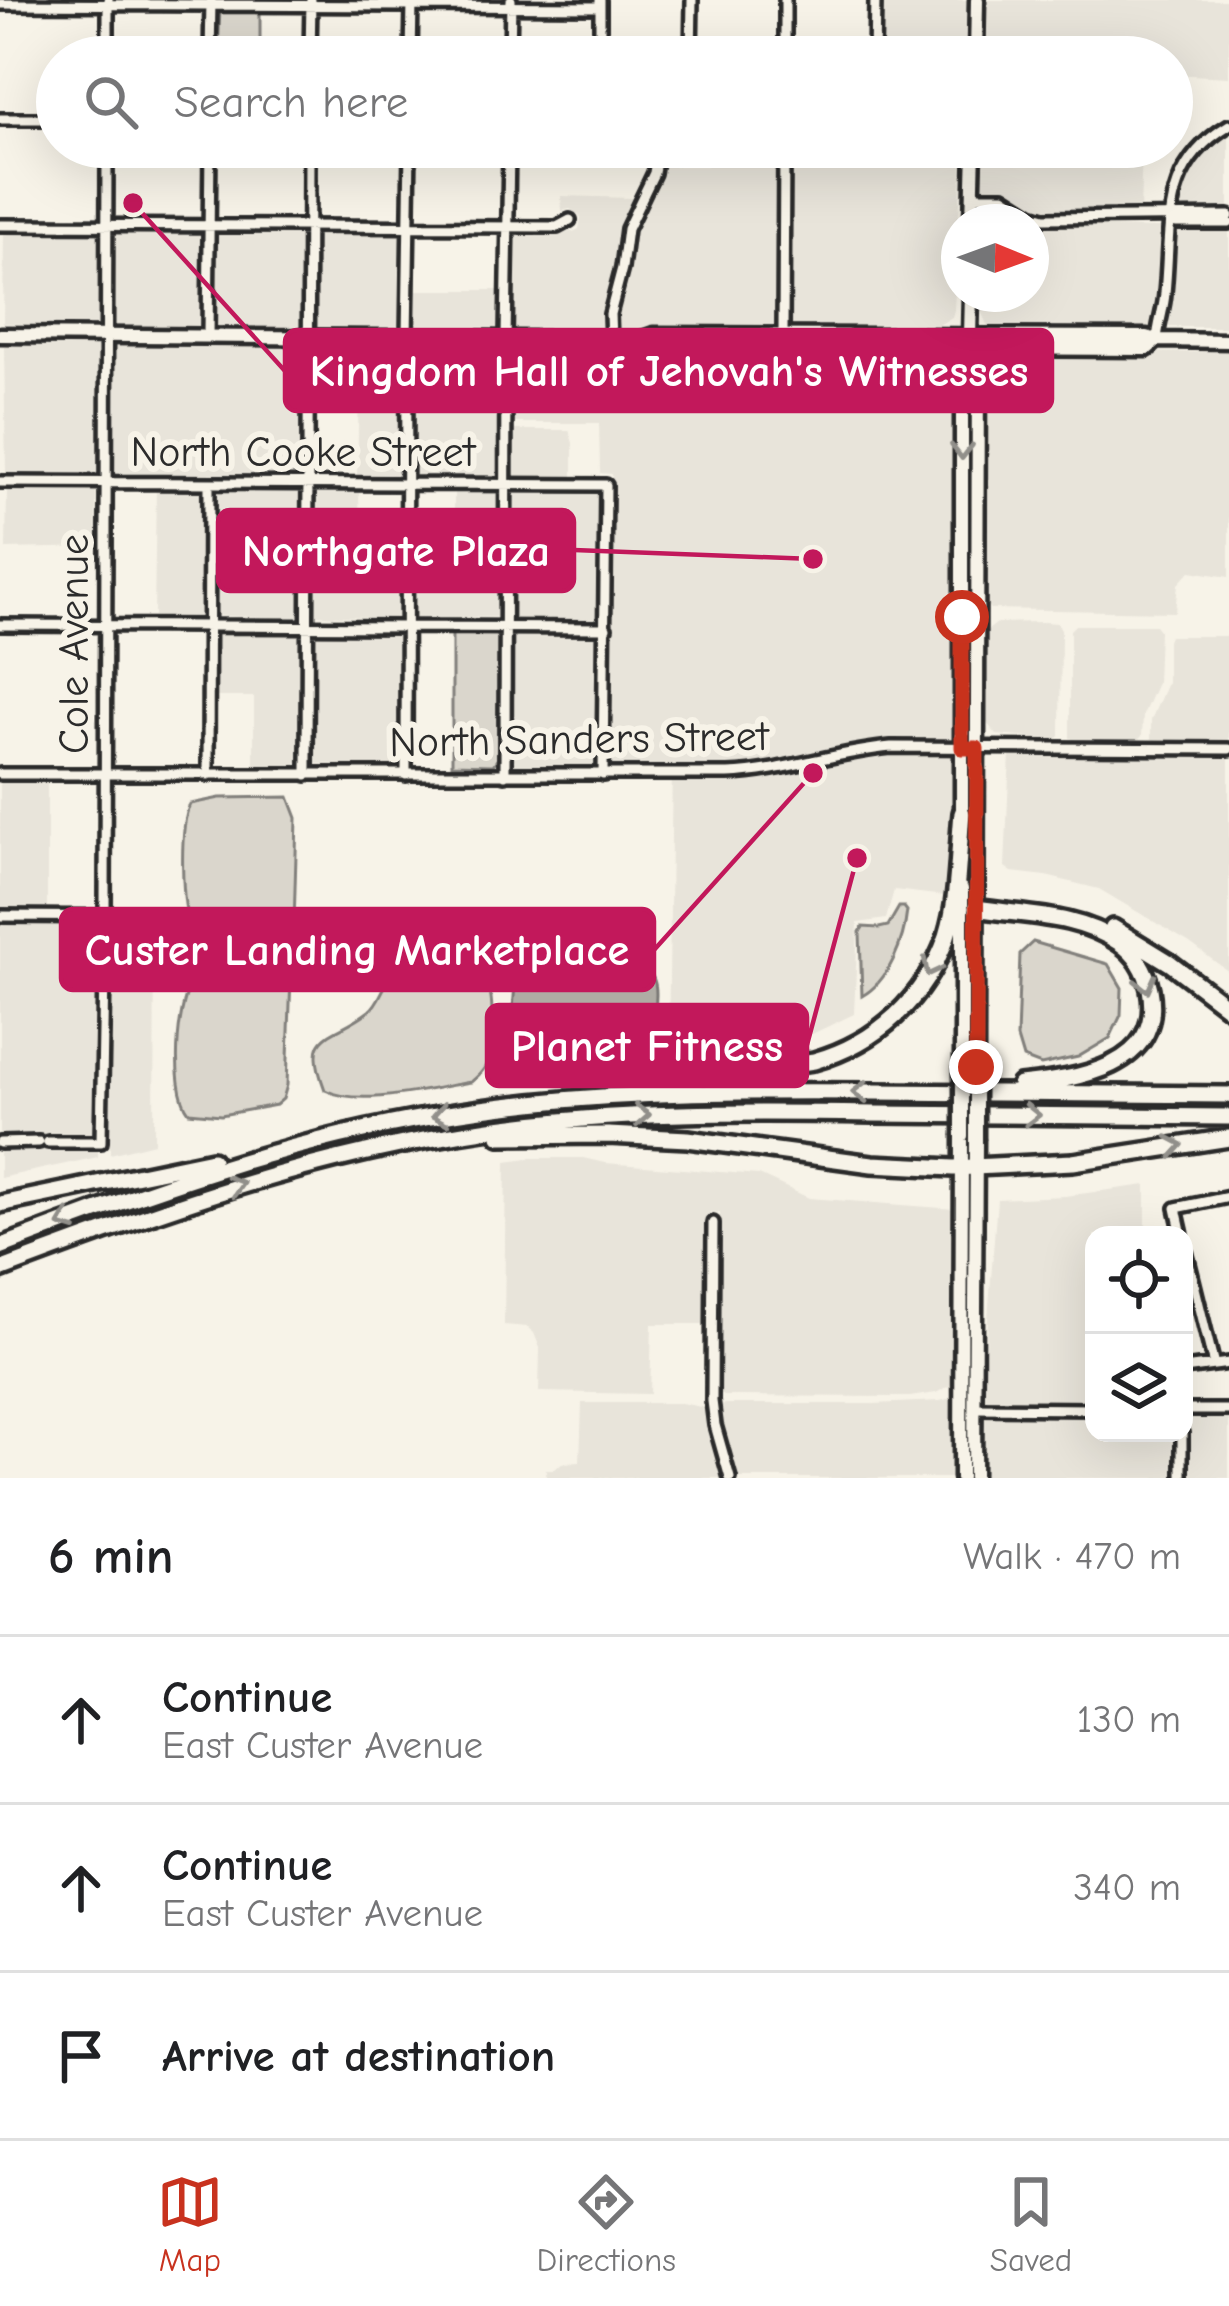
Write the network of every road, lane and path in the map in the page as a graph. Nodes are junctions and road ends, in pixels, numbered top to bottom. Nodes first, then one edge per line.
1 (692, 0) edge
2 (785, 0) edge
3 (874, 0) edge
4 (977, 0) edge
5 (108, 2) edge
6 (211, 3) edge
7 (311, 3) edge
8 (412, 3) edge
9 (511, 3) edge
10 (600, 3) edge
11 (0, 4) edge
12 (108, 36) edge
13 (210, 36) edge
14 (310, 36) edge
15 (411, 36) edge
16 (511, 36) edge
17 (600, 36) edge
18 (692, 36) edge
19 (785, 36) edge
20 (874, 36) edge
21 (976, 36) edge
22 (0, 118) edge
23 (36, 119) edge
24 (1229, 124) edge
25 (1193, 156) edge
26 (107, 168) edge
27 (209, 168) edge
28 (309, 168) edge
29 (410, 168) edge
30 (509, 168) edge
31 (655, 168) edge
32 (784, 168) edge
33 (974, 168) edge
34 (1185, 168) edge
35 (973, 196) junction
36 (973, 204) edge
37 (1168, 218) junction
38 (571, 220) dead end
39 (1229, 220) edge
40 (0, 225) edge
41 (107, 225) junction
42 (208, 226) junction
43 (308, 226) junction
44 (409, 226) junction
45 (508, 227) junction
46 (971, 312) edge
47 (0, 335) edge
48 (783, 335) junction
49 (106, 336) junction
50 (208, 337) junction
51 (308, 338) junction
52 (406, 338) junction
53 (506, 339) junction
54 (611, 340) junction
55 (640, 340) junction
56 (1157, 340) junction
57 (1229, 341) edge
58 (970, 344) junction
59 (0, 482) edge
60 (106, 483) junction
61 (209, 484) junction
62 (308, 484) junction
63 (407, 484) junction
64 (507, 485) junction
65 (0, 626) edge
66 (106, 626) junction
67 (208, 626) junction
68 (308, 627) junction
69 (407, 628) junction
70 (506, 628) junction
71 (606, 628) junction
72 (969, 748) junction
73 (1229, 748) edge
74 (0, 774) edge
75 (105, 774) junction
76 (208, 775) junction
77 (307, 775) junction
78 (406, 776) junction
79 (505, 776) junction
80 (603, 776) junction
81 (962, 813) junction
82 (971, 904) junction
83 (0, 916) edge
84 (105, 917) junction
85 (156, 917) dead end
86 (1229, 1008) edge
87 (922, 1092) junction
88 (1229, 1095) edge
89 (556, 1100) junction
90 (1229, 1117) edge
91 (442, 1137) junction
92 (1229, 1138) edge
93 (0, 1143) edge
94 (292, 1147) junction
95 (969, 1168) junction
96 (1229, 1197) edge
97 (0, 1204) edge
98 (713, 1223) dead end
99 (1180, 1226) edge
100 (0, 1247) edge
101 (0, 1270) edge
102 (1193, 1280) edge
103 (1229, 1363) edge
104 (1214, 1365) junction
105 (1193, 1368) edge
106 (974, 1408) junction
107 (1085, 1409) edge
108 (1193, 1410) edge
109 (1229, 1410) edge
110 (1182, 1442) edge
111 (730, 1478) edge
112 (961, 1478) edge
113 (974, 1478) edge
114 (1182, 1478) edge

1 - 18 street
2 - 19 street
3 - 20 street
4 - 21 main road
5 - 6 street
5 - 11 street
5 - 12 street
6 - 7 street
6 - 13 street
7 - 8 street
7 - 14 street
8 - 9 street
8 - 15 street
9 - 10 street
9 - 16 street
10 - 17 street
22 - 23 street
24 - 25 street
26 - 41 street, Cole Avenue
27 - 42 street
28 - 43 street
29 - 44 street
30 - 45 street
31 - 54 street
32 - 48 street
33 - 35 main road
34 - 37 street
35 - 36 main road
35 - 37 street
37 - 39 street
37 - 56 street
38 - 45 street
40 - 41 street
41 - 42 street
41 - 49 street, Cole Avenue
42 - 43 street
42 - 50 street
43 - 44 street
43 - 51 street
44 - 45 street
44 - 52 street
45 - 53 street
46 - 58 main road
47 - 49 main road
48 - 55 main road
48 - 58 main road
49 - 50 main road
49 - 60 street, Cole Avenue
50 - 51 main road
51 - 52 main road
51 - 62 street
52 - 53 main road
52 - 63 street
53 - 54 main road
53 - 64 street
54 - 55 main road
55 - 58 main road
56 - 57 main road
56 - 58 main road
58 - 72 main road
59 - 60 street, North Cooke Street
60 - 61 street, North Cooke Street
60 - 66 street, Cole Avenue
61 - 62 street, North Cooke Street
61 - 67 street
62 - 63 street, North Cooke Street
62 - 68 street
63 - 64 street, North Cooke Street
63 - 69 street
64 - 70 street
64 - 71 street, North Cooke Street
65 - 66 street
66 - 67 street
66 - 75 street, Cole Avenue
67 - 68 street
67 - 76 street
68 - 69 street
68 - 77 street
69 - 70 street
69 - 78 street
70 - 71 street
70 - 79 street
71 - 80 street
72 - 73 street, North Sanders Street
72 - 80 street, North Sanders Street
72 - 81 main road
72 - 82 main road
74 - 75 street, North Sanders Street
75 - 76 street, North Sanders Street
75 - 84 street, Cole Avenue
76 - 77 street, North Sanders Street
77 - 78 street, North Sanders Street
78 - 79 street, North Sanders Street
79 - 80 street, North Sanders Street
81 - 82 main road
81 -> 89 highway
82 - 86 highway
82 -> 87 highway
82 - 95 main road, bridge
83 - 84 street
84 - 85 street
84 - 93 street, Cole Avenue
87 - 88 highway
87 -> 89 highway
89 -> 94 highway
91 -> 90 highway
91 - 95 highway
101 -> 91 highway
95 -> 92 highway
94 - 97 highway
94 -> 100 highway
95 - 106 main road
95 - 112 main road
96 - 99 street
98 - 111 street
102 - 104 street
103 - 104 street
104 - 105 street
106 - 107 street
106 - 113 main road
108 - 109 street
110 - 114 street

